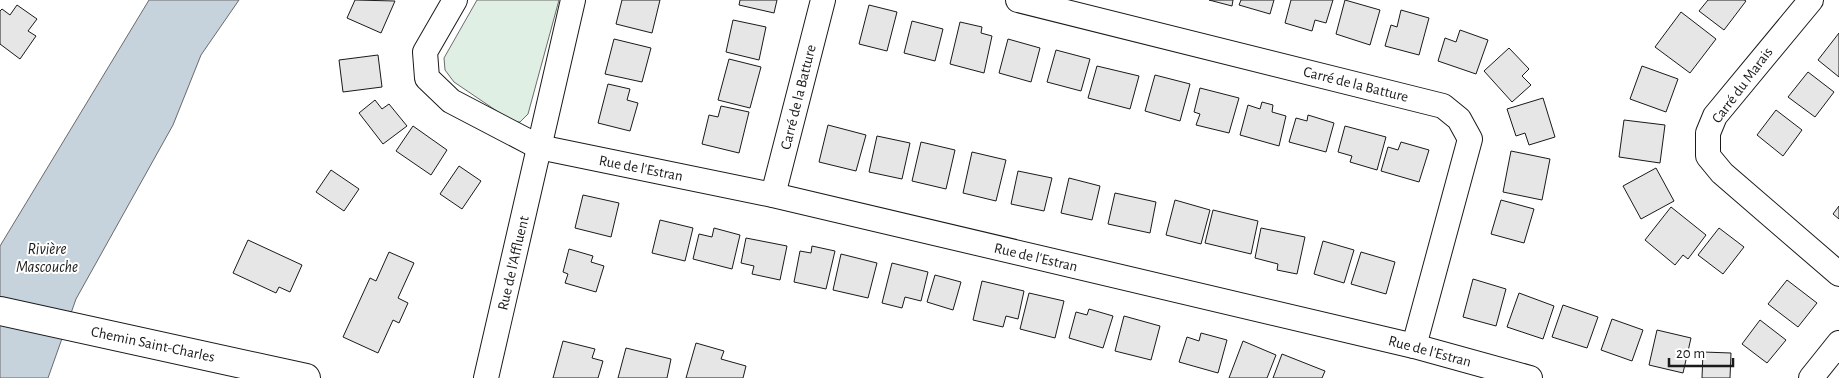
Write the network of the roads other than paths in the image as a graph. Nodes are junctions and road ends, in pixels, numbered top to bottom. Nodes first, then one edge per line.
1 (455, 0) edge
2 (573, 0) edge
3 (823, 0) edge
4 (1018, 0) edge
5 (1811, 0) edge
6 (539, 147) junction
7 (773, 195) junction
8 (1839, 274) edge
9 (0, 311) edge
10 (1839, 344) edge
11 (1414, 346) junction
12 (306, 378) edge
13 (486, 378) edge
14 (1530, 378) edge
15 (1811, 378) edge

1 - 6 street
2 - 6 street, Rue de l'Affluent
3 - 7 street, Carré de la Batture
4 - 11 street, Carré de la Batture
5 - 8 street, Carré du Marais
6 - 7 street, Rue de l'Estran
6 - 13 street, Rue de l'Affluent
7 - 11 street, Rue de l'Estran
9 - 12 main road, Chemin Saint-Charles
10 - 15 street
11 - 14 street, Rue de l'Estran

